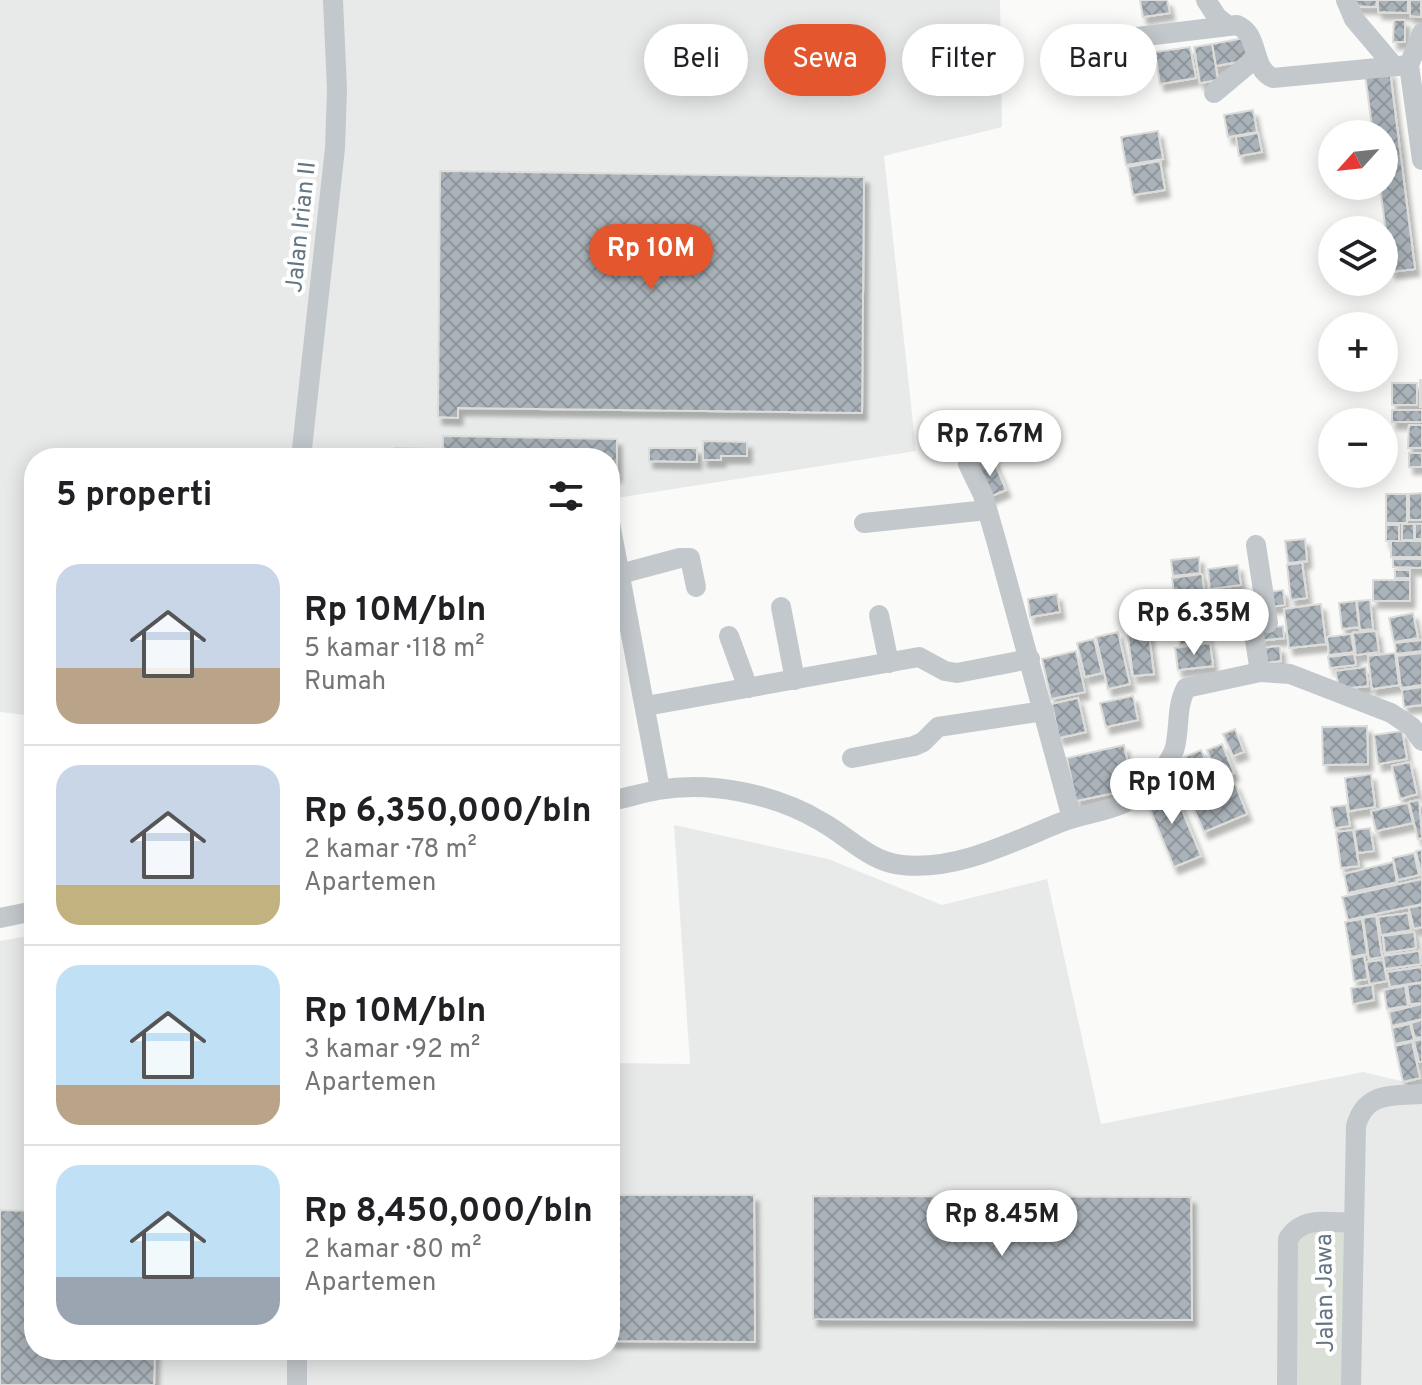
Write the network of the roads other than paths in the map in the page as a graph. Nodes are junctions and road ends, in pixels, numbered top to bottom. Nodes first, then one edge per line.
1 (333, 0) edge
2 (1206, 0) edge
3 (1346, 0) edge
4 (1227, 25) junction
5 (1422, 33) edge
6 (1157, 34) edge
7 (1257, 57) junction
8 (1401, 65) junction
9 (1214, 93) dead end
10 (1422, 160) edge
11 (302, 448) edge
12 (968, 464) dead end
13 (987, 510) junction
14 (864, 523) dead end
15 (1256, 545) dead end
16 (620, 574) joint
17 (696, 587) dead end
18 (781, 607) dead end
19 (879, 615) dead end
20 (1268, 623) junction
21 (1229, 627) dead end
22 (729, 636) dead end
23 (1030, 659) junction
24 (889, 663) junction
25 (1260, 672) junction
26 (795, 680) junction
27 (748, 688) junction
28 (646, 706) junction
29 (1044, 711) junction
30 (1422, 741) edge
31 (852, 758) dead end
32 (660, 789) junction
33 (620, 799) edge
34 (1072, 818) junction
35 (24, 913) edge
36 (0, 918) edge
37 (1422, 1094) edge
38 (1352, 1223) junction
39 (297, 1360) edge
40 (297, 1385) edge
41 (1287, 1385) edge
42 (1351, 1385) edge

1 - 11 street, Jalan Irian II
2 - 4 street
3 - 8 street
4 - 6 street
4 - 7 street
5 - 8 street
7 - 8 street
7 - 9 street
8 - 10 street
12 - 13 street
13 - 14 street
13 - 23 street
15 - 20 street
16 - 17 street
16 - 28 street
18 - 26 street
19 - 24 street
20 - 21 street
20 - 25 street
22 - 27 street
23 - 24 street
23 - 29 street
24 - 26 street
25 - 30 street
25 - 34 street
26 - 27 street
27 - 28 street
28 - 32 street
29 - 31 street
29 - 34 street
32 - 33 street
32 - 34 street
35 - 36 street
37 - 38 street
38 - 41 street, Jalan Jawa
38 - 42 street, Jalan Jawa
39 - 40 street

